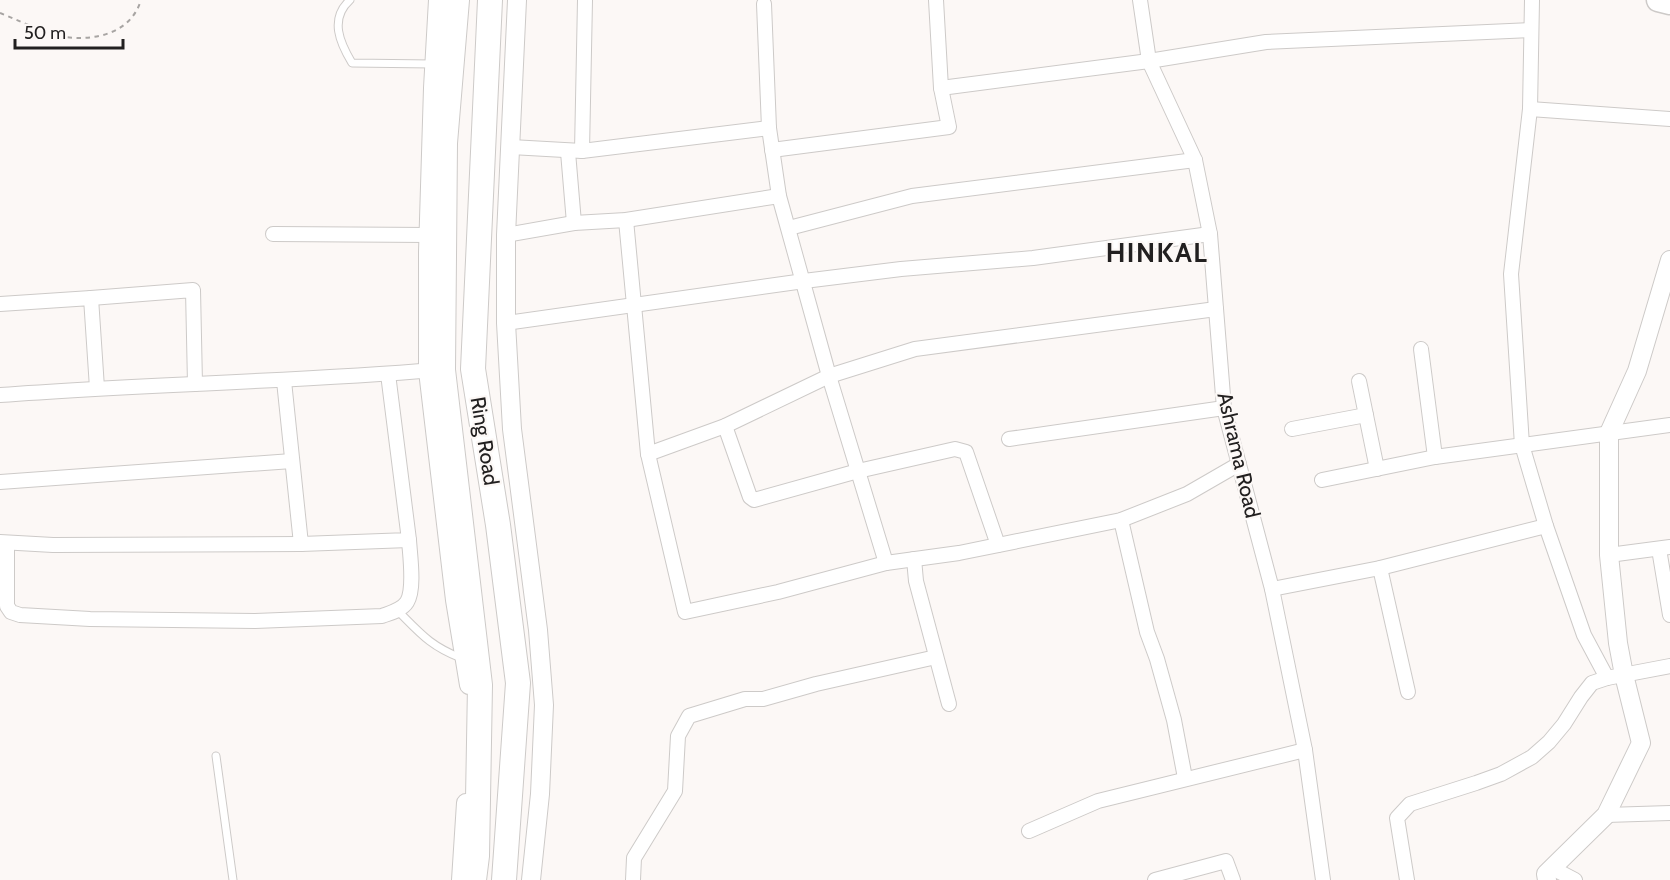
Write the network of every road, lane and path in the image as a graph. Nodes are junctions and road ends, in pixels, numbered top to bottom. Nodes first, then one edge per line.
1 (141, 0) edge
2 (350, 0) edge
3 (438, 0) edge
4 (457, 0) edge
5 (490, 0) edge
6 (517, 0) edge
7 (585, 0) edge
8 (936, 0) edge
9 (1140, 0) edge
10 (1533, 0) edge
11 (1658, 0) edge
12 (1670, 3) edge
13 (764, 4) dead end
14 (0, 13) edge
15 (1531, 30) junction
16 (1149, 61) junction
17 (434, 64) junction
18 (941, 88) junction
19 (1530, 109) junction
20 (1670, 119) edge
21 (769, 128) junction
22 (511, 147) junction
23 (772, 150) junction
24 (575, 151) junction
25 (1195, 160) junction
26 (779, 196) junction
27 (626, 220) junction
28 (574, 223) junction
29 (789, 228) junction
30 (273, 234) dead end
31 (1210, 234) junction
32 (429, 235) junction
33 (506, 235) junction
34 (1670, 260) edge
35 (804, 280) junction
36 (91, 297) junction
37 (0, 304) edge
38 (635, 304) junction
39 (1216, 309) junction
40 (506, 323) junction
41 (1421, 349) dead end
42 (435, 370) junction
43 (388, 374) junction
44 (829, 376) junction
45 (284, 381) junction
46 (1359, 381) dead end
47 (195, 384) junction
48 (97, 388) junction
49 (0, 395) edge
50 (1224, 408) junction
51 (1366, 415) junction
52 (1670, 425) edge
53 (725, 426) junction
54 (1292, 429) dead end
55 (1609, 433) junction
56 (1009, 438) dead end
57 (1522, 445) junction
58 (648, 454) junction
59 (1435, 457) junction
60 (292, 461) junction
61 (1239, 464) junction
62 (1377, 469) junction
63 (858, 471) junction
64 (1322, 480) dead end
65 (0, 482) edge
66 (1121, 520) junction
67 (1546, 526) junction
68 (409, 540) junction
69 (4, 542) edge
70 (301, 544) junction
71 (998, 545) junction
72 (1664, 548) edge
73 (1609, 555) junction
74 (914, 559) junction
75 (886, 563) junction
76 (1380, 567) junction
77 (1272, 590) junction
78 (397, 610) junction
79 (1670, 615) edge
80 (936, 657) junction
81 (465, 660) junction
82 (1670, 666) edge
83 (1615, 677) junction
84 (1408, 692) dead end
85 (949, 704) dead end
86 (1305, 750) junction
87 (216, 756) dead end
88 (1185, 778) junction
89 (1670, 813) edge
90 (1606, 815) junction
91 (1029, 831) dead end
92 (1544, 876) edge
93 (233, 880) edge
94 (461, 880) edge
95 (474, 880) edge
96 (504, 880) edge
97 (531, 880) edge
98 (633, 880) edge
99 (1155, 880) edge
100 (1233, 880) edge
101 (1323, 880) edge
102 (1407, 880) edge
103 (1575, 880) edge

1 - 14 path
2 - 17 lane
3 - 17 street
4 - 42 highway, Ring Road
5 - 96 highway, Ring Road
6 - 22 street
7 - 24 street
8 - 18 street
9 - 16 street, Ashrama Road
10 - 15 street
11 - 12 main road
13 - 21 street
15 - 16 street
15 - 19 street
16 - 18 street
16 - 25 street, Ashrama Road
17 - 32 street
18 - 23 street
19 - 20 street
19 - 57 street
21 - 23 street
21 - 24 street
22 - 24 street
22 - 33 street
23 - 26 street
24 - 28 street
25 - 29 street
25 - 31 street, Ashrama Road
26 - 27 street
26 - 29 street
27 - 28 street
27 - 38 street
28 - 33 street
29 - 35 street
30 - 32 street
31 - 35 street
31 - 39 street, Ashrama Road
32 - 42 street
33 - 40 street
34 - 55 street
35 - 38 street
35 - 44 street
36 - 37 street
36 - 47 street
36 - 48 street
38 - 40 street
38 - 58 street
39 - 44 street
39 - 50 street, Ashrama Road
40 - 97 street
41 - 59 street
42 - 43 street
42 - 81 street
42 - 95 highway, Ring Road
43 - 45 street
43 - 68 street
44 - 53 street
44 - 63 street
45 - 47 street
45 - 60 street
46 - 51 street
47 - 48 street
48 - 49 street
50 - 56 street
50 - 61 street, Ashrama Road
51 - 54 street
51 - 62 street
52 - 55 street
53 - 58 street
53 - 63 street
55 - 57 street
55 - 73 street
57 - 59 street
57 - 67 street
58 - 75 street
59 - 62 street
60 - 65 street
60 - 70 street
61 - 66 street
61 - 77 street, Ashrama Road
62 - 64 street
63 - 71 street
63 - 75 street
66 - 71 street
66 - 88 street
67 - 76 street
67 - 83 street
68 - 70 street
68 - 78 street
69 - 70 street
69 - 78 street
71 - 74 street
72 - 73 street
72 - 79 street
73 - 83 street
74 - 75 street
74 - 80 street
76 - 77 street
76 - 84 street
77 - 86 street, Ashrama Road
78 - 81 lane
80 - 85 street
80 - 98 street
81 - 94 street
82 - 83 street
83 - 90 street
83 - 102 street
86 - 88 street
86 - 101 street, Ashrama Road
87 - 93 lane
88 - 91 street
89 - 90 street
90 - 92 street
92 - 103 street
99 - 100 street

